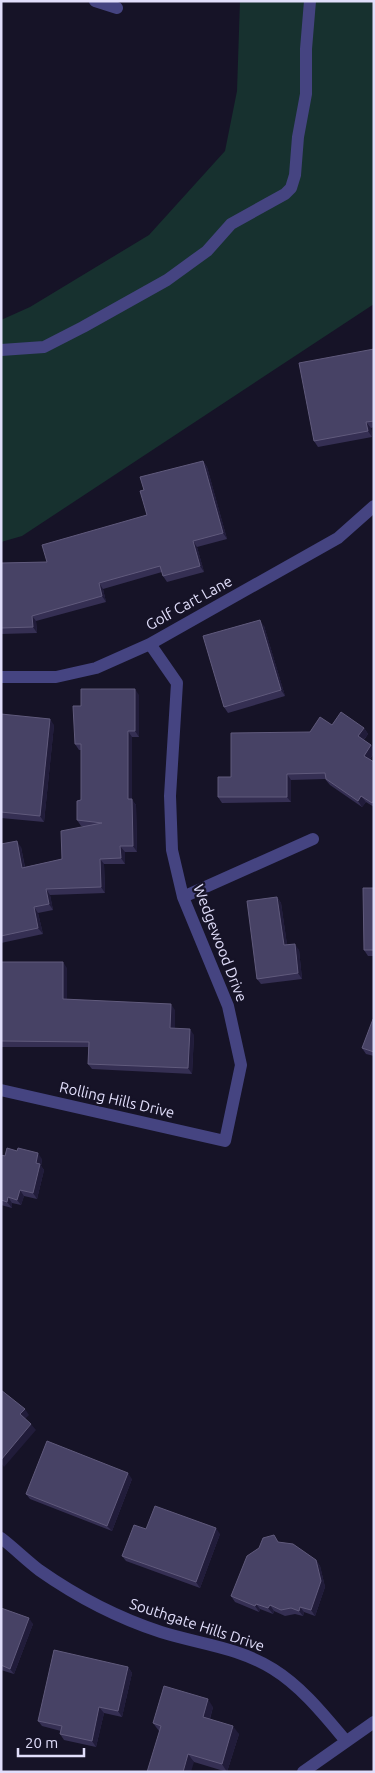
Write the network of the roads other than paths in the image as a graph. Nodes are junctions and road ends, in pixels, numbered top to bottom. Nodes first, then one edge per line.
1 (95, 1) edge
2 (310, 1) edge
3 (118, 8) dead end
4 (1, 350) edge
5 (374, 506) edge
6 (150, 644) junction
7 (1, 677) edge
8 (312, 839) dead end
9 (183, 897) junction
10 (1, 1090) edge
11 (225, 1142) joint
12 (1, 1538) edge
13 (374, 1722) edge
14 (346, 1740) junction
15 (303, 1772) edge

1 - 3 street
2 - 4 street
5 - 6 street, Golf Cart Lane
6 - 7 street, Golf Cart Lane
6 - 9 street, Wedgewood Drive
8 - 9 street
9 - 11 street, Wedgewood Drive
10 - 11 street, Rolling Hills Drive
12 - 14 street, Southgate Hills Drive
13 - 14 street
14 - 15 street

